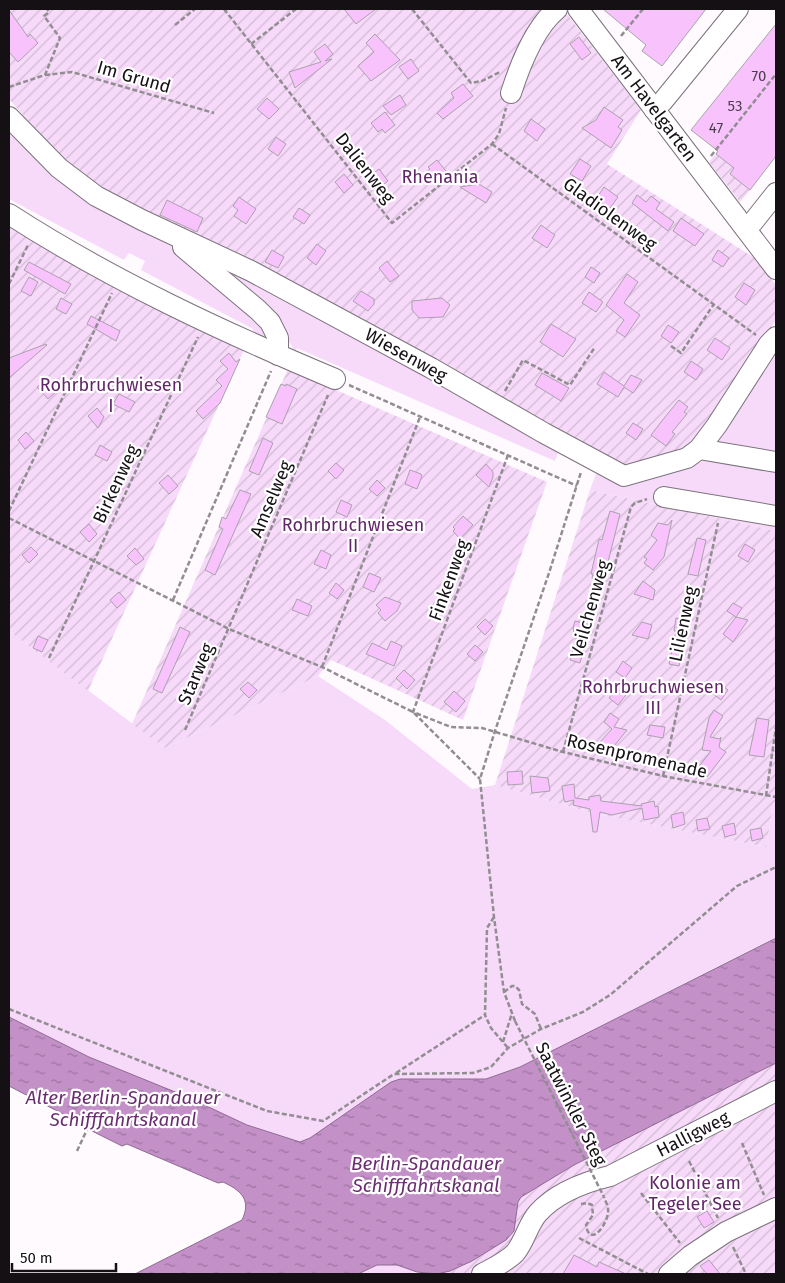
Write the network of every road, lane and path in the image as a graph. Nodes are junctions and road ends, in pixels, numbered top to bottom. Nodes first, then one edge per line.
1 (47, 9) edge
2 (195, 9) edge
3 (224, 9) edge
4 (296, 9) edge
5 (412, 9) edge
6 (557, 9) edge
7 (578, 9) edge
8 (643, 9) edge
9 (738, 9) edge
10 (175, 25) dead end
11 (251, 44) junction
12 (608, 48) junction
13 (519, 68) junction
14 (776, 74) edge
15 (46, 75) junction
16 (9, 87) edge
17 (511, 93) joint
18 (654, 109) junction
19 (214, 113) dead end
20 (9, 117) edge
21 (492, 144) junction
22 (699, 168) junction
23 (776, 193) edge
24 (9, 214) edge
25 (745, 228) junction
26 (34, 231) junction
27 (178, 236) junction
28 (776, 269) edge
29 (119, 278) junction
30 (9, 284) edge
31 (714, 304) junction
32 (205, 320) junction
33 (773, 340) edge
34 (671, 346) dead end
35 (594, 347) dead end
36 (278, 355) junction
37 (335, 379) junction
38 (496, 405) junction
39 (420, 416) junction
40 (699, 449) junction
41 (508, 456) junction
42 (588, 457) junction
43 (776, 462) edge
44 (577, 486) junction
45 (664, 497) joint
46 (722, 506) junction
47 (9, 512) edge
48 (776, 516) edge
49 (9, 518) edge
50 (94, 561) junction
51 (173, 600) junction
52 (229, 629) junction
53 (49, 658) dead end
54 (322, 668) junction
55 (413, 712) junction
56 (776, 727) edge
57 (185, 730) dead end
58 (495, 731) junction
59 (562, 752) junction
60 (663, 776) junction
61 (480, 779) junction
62 (766, 796) junction
63 (776, 797) edge
64 (776, 867) edge
65 (494, 917) junction
66 (504, 992) junction
67 (9, 1009) edge
68 (512, 1013) junction
69 (485, 1015) junction
70 (541, 1029) junction
71 (503, 1042) junction
72 (508, 1048) junction
73 (394, 1074) junction
74 (776, 1091) edge
75 (75, 1114) dead end
76 (91, 1121) junction
77 (106, 1128) dead end
78 (742, 1143) dead end
79 (77, 1151) dead end
80 (641, 1193) dead end
81 (563, 1194) junction
82 (773, 1209) edge
83 (579, 1238) dead end
84 (690, 1256) junction
85 (482, 1274) edge
86 (648, 1274) edge
87 (669, 1274) edge

1 - 15 path
2 - 10 path
3 - 11 path, Dalienweg
4 - 11 path
5 - 13 path
6 - 13 street
7 - 12 street, Am Havelgarten
8 - 12 path, Am Havelgarten
9 - 18 street
11 - 21 path, Dalienweg
12 - 18 street, Am Havelgarten
13 - 17 street
14 - 22 path, Am Havelgarten
15 - 16 path, Im Grund
15 - 19 path, Im Grund
17 - 21 path, Dalienweg
18 - 22 street, Am Havelgarten
20 - 27 street, Wiesenweg
21 - 31 path, Gladiolenweg
22 - 25 street, Am Havelgarten
23 - 25 street
24 - 26 street
25 - 28 street, Am Havelgarten
26 - 29 street
26 - 30 path
27 - 36 street
27 - 38 street, Wiesenweg
29 - 32 street
29 - 47 path
31 - 33 path, Gladiolenweg
31 - 34 path
32 - 36 street
32 - 50 path, Birkenweg
33 - 40 street, Wiesenweg
35 - 38 path
36 - 37 street
36 - 51 path
37 - 39 path
37 - 52 path, Amselweg
38 - 42 street, Wiesenweg
39 - 41 path
39 - 54 path
40 - 42 street, Wiesenweg
40 - 43 street
41 - 44 path
41 - 55 path, Finkenweg
42 - 44 path
44 - 58 path
45 - 46 street
45 - 59 path, Veilchenweg
46 - 48 street
46 - 60 path, Lilienweg
49 - 50 path
50 - 51 path
50 - 53 path, Birkenweg
51 - 52 path
52 - 54 path
52 - 57 path, Starweg
54 - 55 path
55 - 58 path, Rosenpromenade
55 - 61 path
56 - 62 path
58 - 59 path, Rosenpromenade
58 - 61 path
59 - 60 path, Rosenpromenade
60 - 62 path, Rosenpromenade
61 - 65 path, Saatwinkler Steg
62 - 63 path, Rosenpromenade
64 - 70 path
65 - 66 path, Saatwinkler Steg
65 - 69 path
66 - 68 path, Saatwinkler Steg
66 - 70 path
67 - 73 path
68 - 71 path
68 - 81 path, Saatwinkler Steg, bridge
69 - 71 path
69 - 73 path
70 - 72 path
71 - 72 path
72 - 73 path
74 - 81 street, Halligweg
75 - 76 path
76 - 77 path
76 - 79 path
78 - 82 path
80 - 84 path
81 - 85 street
82 - 84 street
83 - 86 path
84 - 87 street

